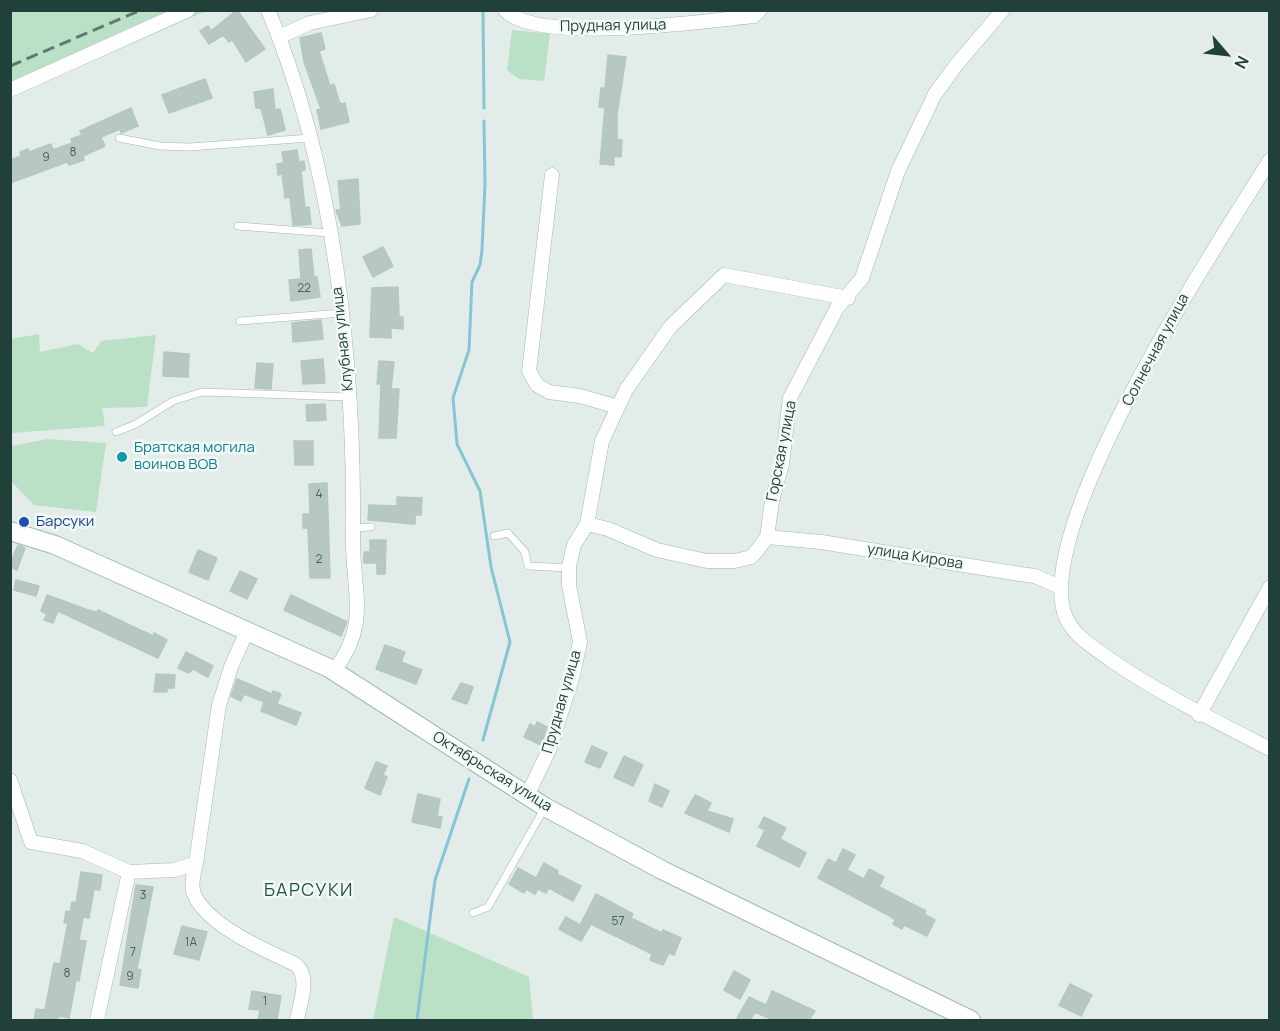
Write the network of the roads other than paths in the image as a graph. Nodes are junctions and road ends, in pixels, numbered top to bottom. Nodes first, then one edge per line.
1 (188, 10) edge
2 (268, 10) edge
3 (371, 10) edge
4 (505, 10) edge
5 (760, 10) edge
6 (1003, 10) edge
7 (279, 37) junction
8 (10, 90) edge
9 (119, 138) dead end
10 (310, 138) junction
11 (1269, 160) edge
12 (552, 176) dead end
13 (238, 226) dead end
14 (329, 233) junction
15 (848, 298) junction
16 (342, 313) junction
17 (240, 321) dead end
18 (349, 397) junction
19 (618, 407) junction
20 (116, 432) dead end
21 (587, 524) junction
22 (371, 527) dead end
23 (354, 528) junction
24 (10, 531) edge
25 (494, 536) dead end
26 (767, 537) junction
27 (569, 568) junction
28 (1060, 587) junction
29 (1269, 587) edge
30 (247, 631) junction
31 (334, 672) junction
32 (1199, 715) junction
33 (1269, 749) edge
34 (10, 780) edge
35 (527, 796) junction
36 (545, 807) junction
37 (196, 863) junction
38 (129, 872) junction
39 (473, 913) dead end
40 (97, 1020) edge
41 (297, 1020) edge
42 (971, 1020) edge

1 - 8 street
2 - 7 street, Клубная улица
3 - 7 street
4 - 5 street, Прудная улица
6 - 15 street, Горская улица
7 - 10 street, Клубная улица
9 - 10 lane
10 - 14 street, Клубная улица
11 - 28 street, Солнечная улица
12 - 19 street
13 - 14 lane
14 - 16 street, Клубная улица
15 - 19 street, Прудная улица
15 - 26 street, Горская улица
16 - 17 lane
16 - 18 street, Клубная улица
18 - 20 lane
18 - 23 street, Клубная улица
19 - 21 street, Прудная улица
21 - 26 street
21 - 27 street, Прудная улица
22 - 23 lane
23 - 31 street, Клубная улица
24 - 30 main road, Октябрьская улица
25 - 27 lane
26 - 28 street, улица Кирова
27 - 35 street, Прудная улица
28 - 32 street
29 - 32 street
30 - 31 main road, Октябрьская улица
30 - 37 street
31 - 35 main road, Октябрьская улица
32 - 33 street
34 - 38 street
35 - 36 main road, Октябрьская улица
36 - 39 lane
36 - 42 main road, Октябрьская улица
37 - 38 street
37 - 41 street
38 - 40 street

